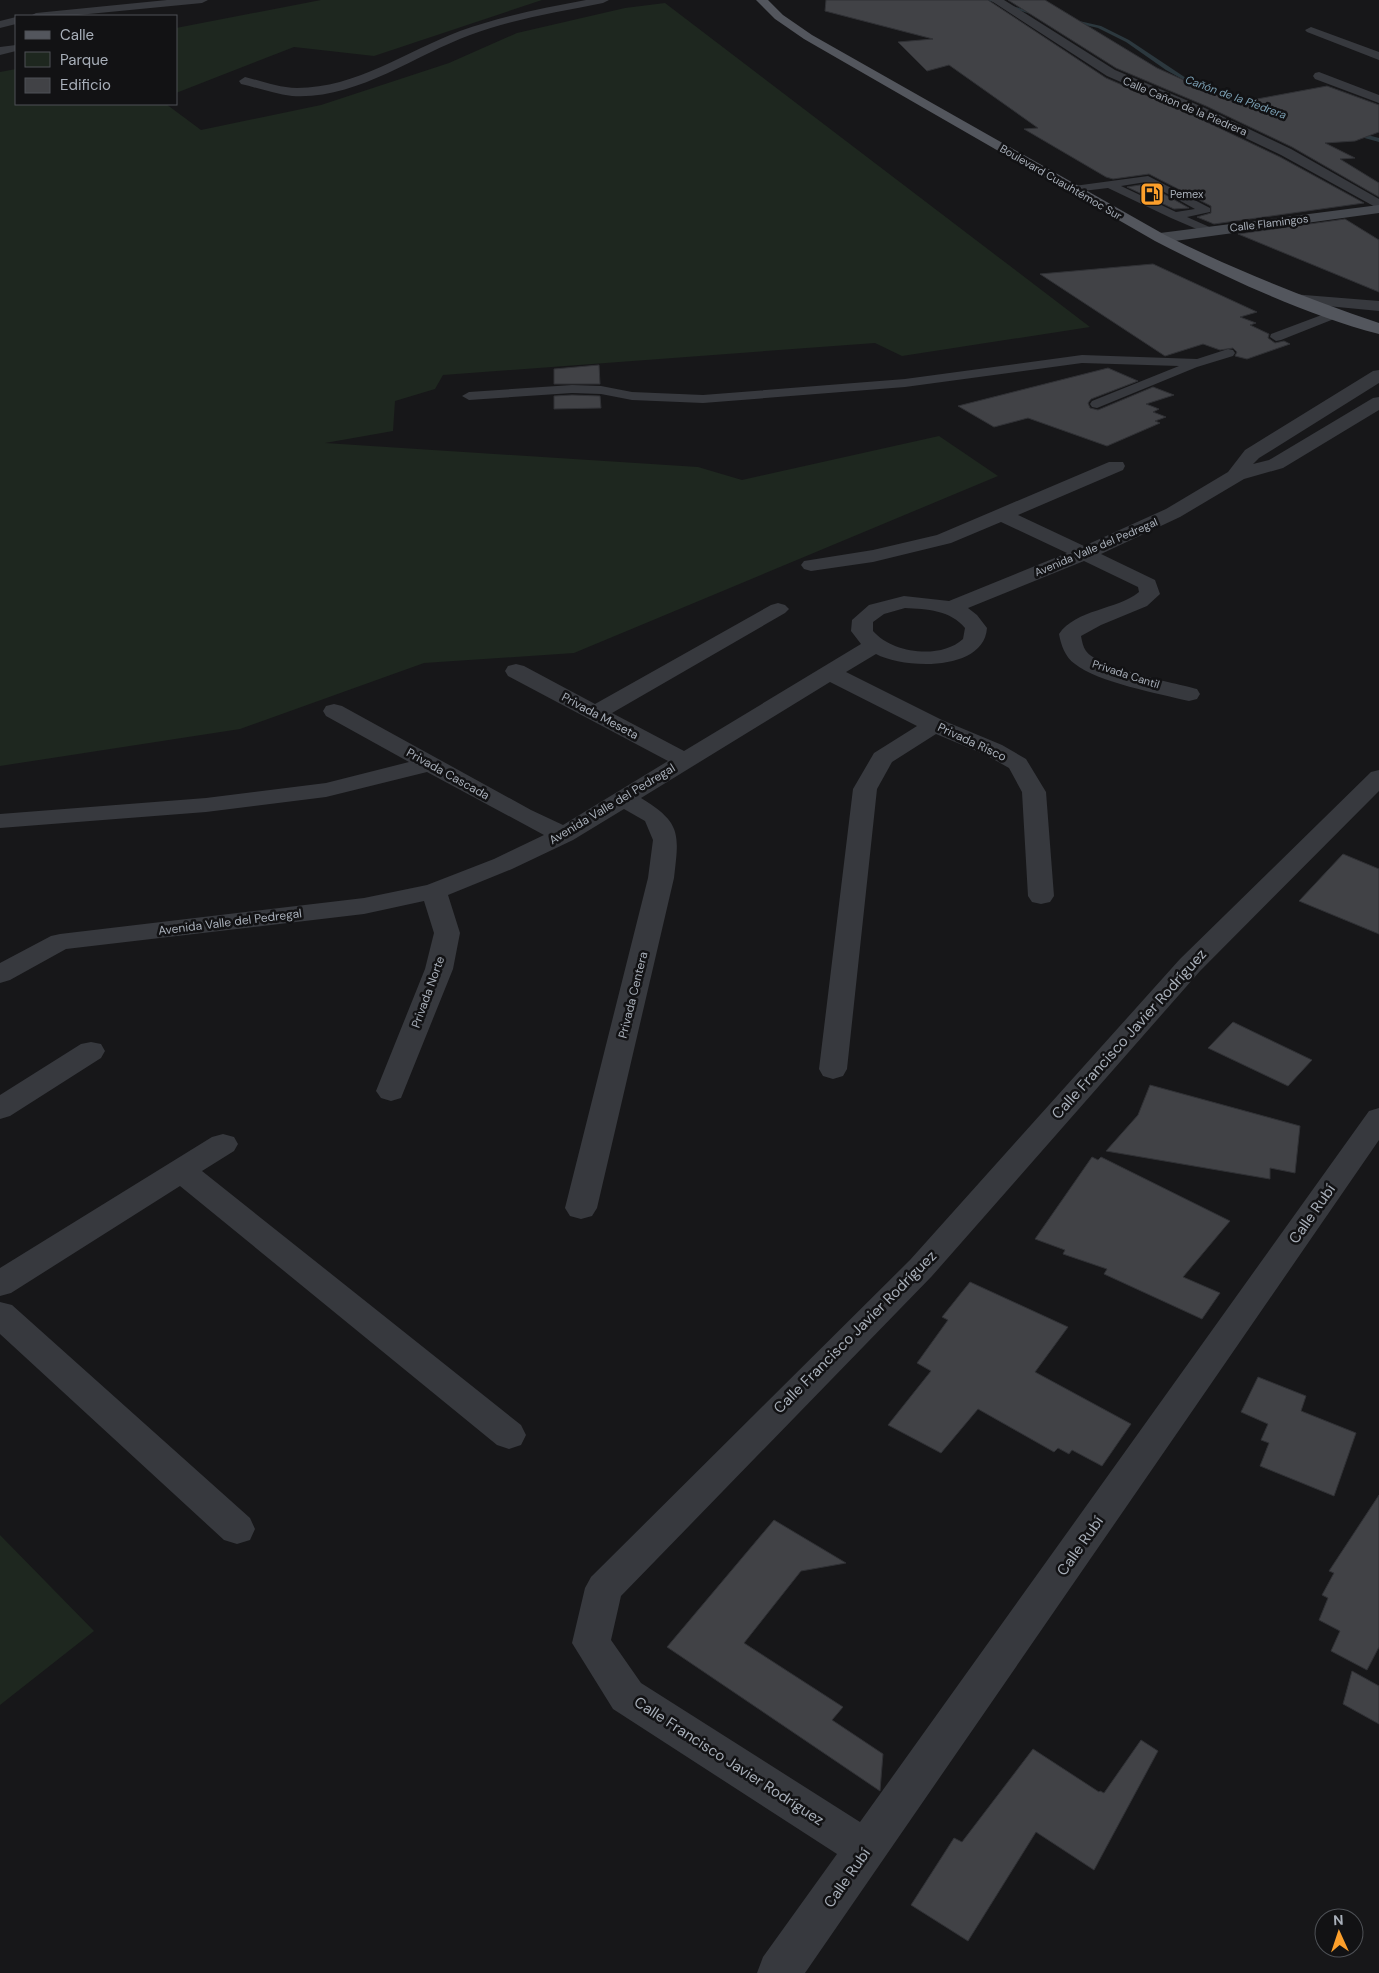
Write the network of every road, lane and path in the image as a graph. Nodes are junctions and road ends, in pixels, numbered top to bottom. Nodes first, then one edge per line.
1 (202, 0) edge
2 (603, 0) edge
3 (762, 0) edge
4 (996, 0) edge
5 (46, 15) edge
6 (15, 20) edge
7 (0, 24) edge
8 (1311, 30) dead end
9 (15, 48) edge
10 (0, 51) edge
11 (1379, 56) edge
12 (1319, 76) dead end
13 (245, 81) dead end
14 (1379, 99) edge
15 (1109, 184) junction
16 (1074, 189) junction
17 (1379, 205) edge
18 (1379, 209) edge
19 (1175, 216) junction
20 (1210, 231) junction
21 (1160, 238) junction
22 (1292, 299) junction
23 (1379, 306) edge
24 (1335, 314) junction
25 (1379, 329) edge
26 (1276, 337) dead end
27 (1228, 353) dead end
28 (1198, 363) junction
29 (1379, 375) edge
30 (470, 396) dead end
31 (1379, 402) edge
32 (1097, 404) dead end
33 (1311, 417) junction
34 (1340, 425) junction
35 (1116, 466) dead end
36 (1236, 474) junction
37 (1002, 515) junction
38 (1086, 552) junction
39 (811, 565) dead end
40 (950, 608) junction
41 (778, 609) dead end
42 (873, 646) junction
43 (516, 671) dead end
44 (830, 673) junction
45 (1189, 694) dead end
46 (334, 711) dead end
47 (595, 713) junction
48 (934, 725) junction
49 (685, 761) junction
50 (431, 764) junction
51 (1379, 777) edge
52 (624, 799) junction
53 (0, 821) edge
54 (564, 835) junction
55 (434, 891) junction
56 (1041, 896) dead end
57 (0, 974) edge
58 (90, 1051) dead end
59 (833, 1069) dead end
60 (391, 1091) dead end
61 (0, 1109) edge
62 (1379, 1118) edge
63 (224, 1144) dead end
64 (182, 1171) junction
65 (581, 1208) dead end
66 (0, 1284) edge
67 (0, 1314) edge
68 (509, 1436) dead end
69 (237, 1529) dead end
70 (867, 1850) junction
71 (779, 1973) edge

1 - 5 street
2 - 13 street
3 - 16 main road, Boulevard Cuauhtémoc Sur
4 - 17 street, Calle Cañon de la Piedrera
6 - 7 street
8 - 11 street
9 - 10 street
12 - 14 street
15 - 16 lane
15 - 19 lane
15 - 19 lane
16 - 21 main road, Boulevard Cuauhtémoc Sur
18 - 20 street, Calle Flamingos
19 - 20 lane
20 - 21 street, Calle Flamingos
21 - 22 main road, Boulevard Cuauhtémoc Sur
22 - 23 street
22 - 24 main road, Boulevard Cuauhtémoc Sur
24 - 25 main road, Boulevard Cuauhtémoc Sur
24 - 26 lane
27 - 28 lane
28 - 30 lane
28 - 32 lane
29 - 33 street, Avenida Valle del Pedregal
31 - 34 street, Avenida Valle del Pedregal
33 - 34 street
33 - 36 street, Avenida Valle del Pedregal
34 - 36 street, Avenida Valle del Pedregal
35 - 37 street
36 - 38 street, Avenida Valle del Pedregal
37 - 38 street
37 - 39 street
38 - 40 street, Avenida Valle del Pedregal
38 - 45 street, Privada Cantil
40 - 42 street
40 - 42 street
41 - 47 street
42 - 44 street, Avenida Valle del Pedregal
43 - 47 street, Privada Meseta
44 - 48 street, Privada Risco
44 - 49 street, Avenida Valle del Pedregal
46 - 50 street, Privada Cascada
47 - 49 street, Privada Meseta
48 - 56 street, Privada Risco
48 - 59 street
49 - 52 street, Avenida Valle del Pedregal
50 - 53 street
50 - 54 street, Privada Cascada
51 - 70 street, Calle Francisco Javier Rodríguez
52 - 54 street, Avenida Valle del Pedregal
52 - 65 street, Privada Centera
54 - 55 street, Avenida Valle del Pedregal
55 - 57 street, Avenida Valle del Pedregal
55 - 60 street, Privada Norte
58 - 61 street
62 - 70 street, Calle Rubí
63 - 64 street
64 - 66 street
64 - 68 street
67 - 69 street
70 - 71 street, Calle Rubí

